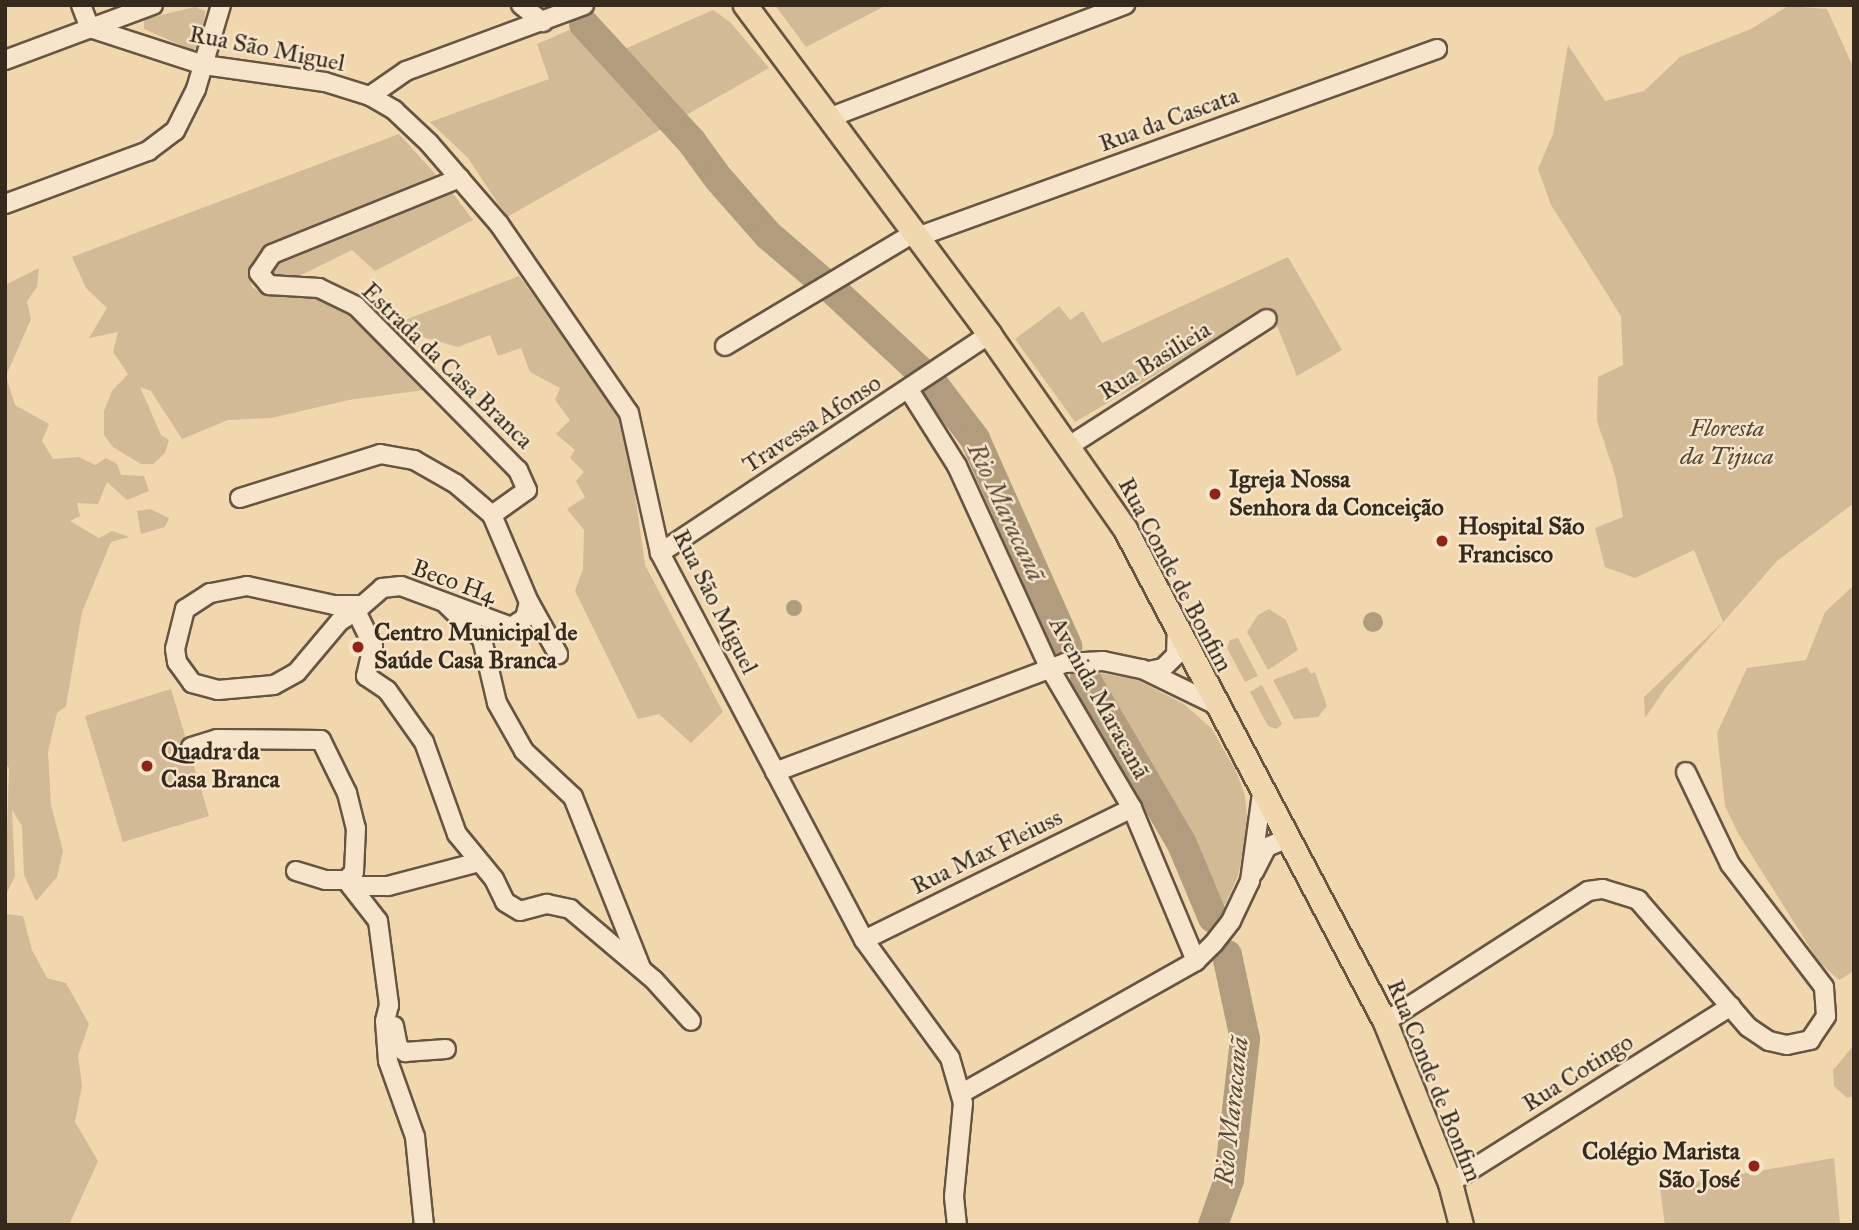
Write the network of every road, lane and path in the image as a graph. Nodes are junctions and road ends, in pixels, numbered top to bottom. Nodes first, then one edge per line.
1 (81, 5) edge
2 (153, 5) edge
3 (221, 5) edge
4 (521, 5) edge
5 (746, 5) edge
6 (1125, 5) edge
7 (583, 6) edge
8 (550, 19) junction
9 (90, 28) junction
10 (1437, 49) dead end
11 (5, 60) edge
12 (204, 65) junction
13 (370, 96) junction
14 (831, 117) junction
15 (460, 178) junction
16 (5, 204) edge
17 (916, 235) junction
18 (1267, 319) dead end
19 (989, 334) junction
20 (725, 346) dead end
21 (914, 386) junction
22 (1069, 446) junction
23 (240, 498) dead end
24 (492, 515) junction
25 (660, 553) junction
26 (442, 598) junction
27 (529, 602) junction
28 (358, 608) junction
29 (1176, 624) junction
30 (558, 654) dead end
31 (1057, 665) junction
32 (1148, 671) junction
33 (1214, 704) junction
34 (191, 747) dead end
35 (775, 772) junction
36 (1686, 772) dead end
37 (1262, 793) junction
38 (1132, 808) junction
39 (1288, 838) junction
40 (479, 862) junction
41 (296, 871) dead end
42 (1250, 881) junction
43 (348, 883) junction
44 (864, 940) junction
45 (1196, 961) junction
46 (654, 981) junction
47 (389, 1005) junction
48 (1731, 1006) junction
49 (691, 1021) dead end
50 (1385, 1022) junction
51 (446, 1049) dead end
52 (962, 1093) junction
53 (1450, 1183) junction
54 (424, 1225) edge
55 (957, 1225) edge
56 (1461, 1225) edge

1 - 9 street
2 - 9 street
3 - 12 street
4 - 8 street
5 - 14 main road, Rua Conde de Bonfim
6 - 14 street
7 - 8 street
8 - 13 street
9 - 11 street
9 - 12 street, Rua São Miguel
10 - 17 street, Rua da Cascata
12 - 13 street, Rua São Miguel
12 - 16 street
13 - 15 street, Rua São Miguel
14 - 17 main road, Rua Conde de Bonfim
15 - 24 street, Estrada da Casa Branca
15 - 25 street, Rua São Miguel
17 - 19 main road, Rua Conde de Bonfim
17 - 20 street, Rua da Cascata
18 - 22 street, Rua Basilieia
19 - 21 street, Travessa Afonso
19 - 22 main road, Rua Conde de Bonfim
21 - 25 street, Travessa Afonso
21 - 31 street, Avenida Maracanã
22 - 29 main road, Rua Conde de Bonfim
23 - 24 street
24 - 27 street
25 - 35 street, Rua São Miguel
26 - 27 street, Beco H4
26 - 28 street, Beco H4
26 - 46 street
27 - 30 street
28 - 28 street, Beco H4
28 - 40 street
29 - 32 street
29 - 33 main road, Rua Conde de Bonfim
31 - 32 street
31 - 35 street
31 - 38 street, Avenida Maracanã
32 - 33 street
33 - 37 main road, Rua Conde de Bonfim
34 - 43 street
35 - 44 street, Rua São Miguel
36 - 48 street
37 - 39 main road, Rua Conde de Bonfim
37 - 42 street
38 - 44 street, Rua Max Fleiuss
38 - 45 street, Avenida Maracanã
39 - 42 street
39 - 50 main road, Rua Conde de Bonfim
40 - 43 street
40 - 46 street
41 - 43 street
42 - 45 street
43 - 47 street
44 - 52 street, Rua São Miguel
45 - 52 street
46 - 49 street
47 - 51 street
47 - 54 street
48 - 50 street
48 - 53 street, Rua Cotingo
50 - 53 main road, Rua Conde de Bonfim
52 - 55 street, Rua São Miguel
53 - 56 main road, Rua Conde de Bonfim

